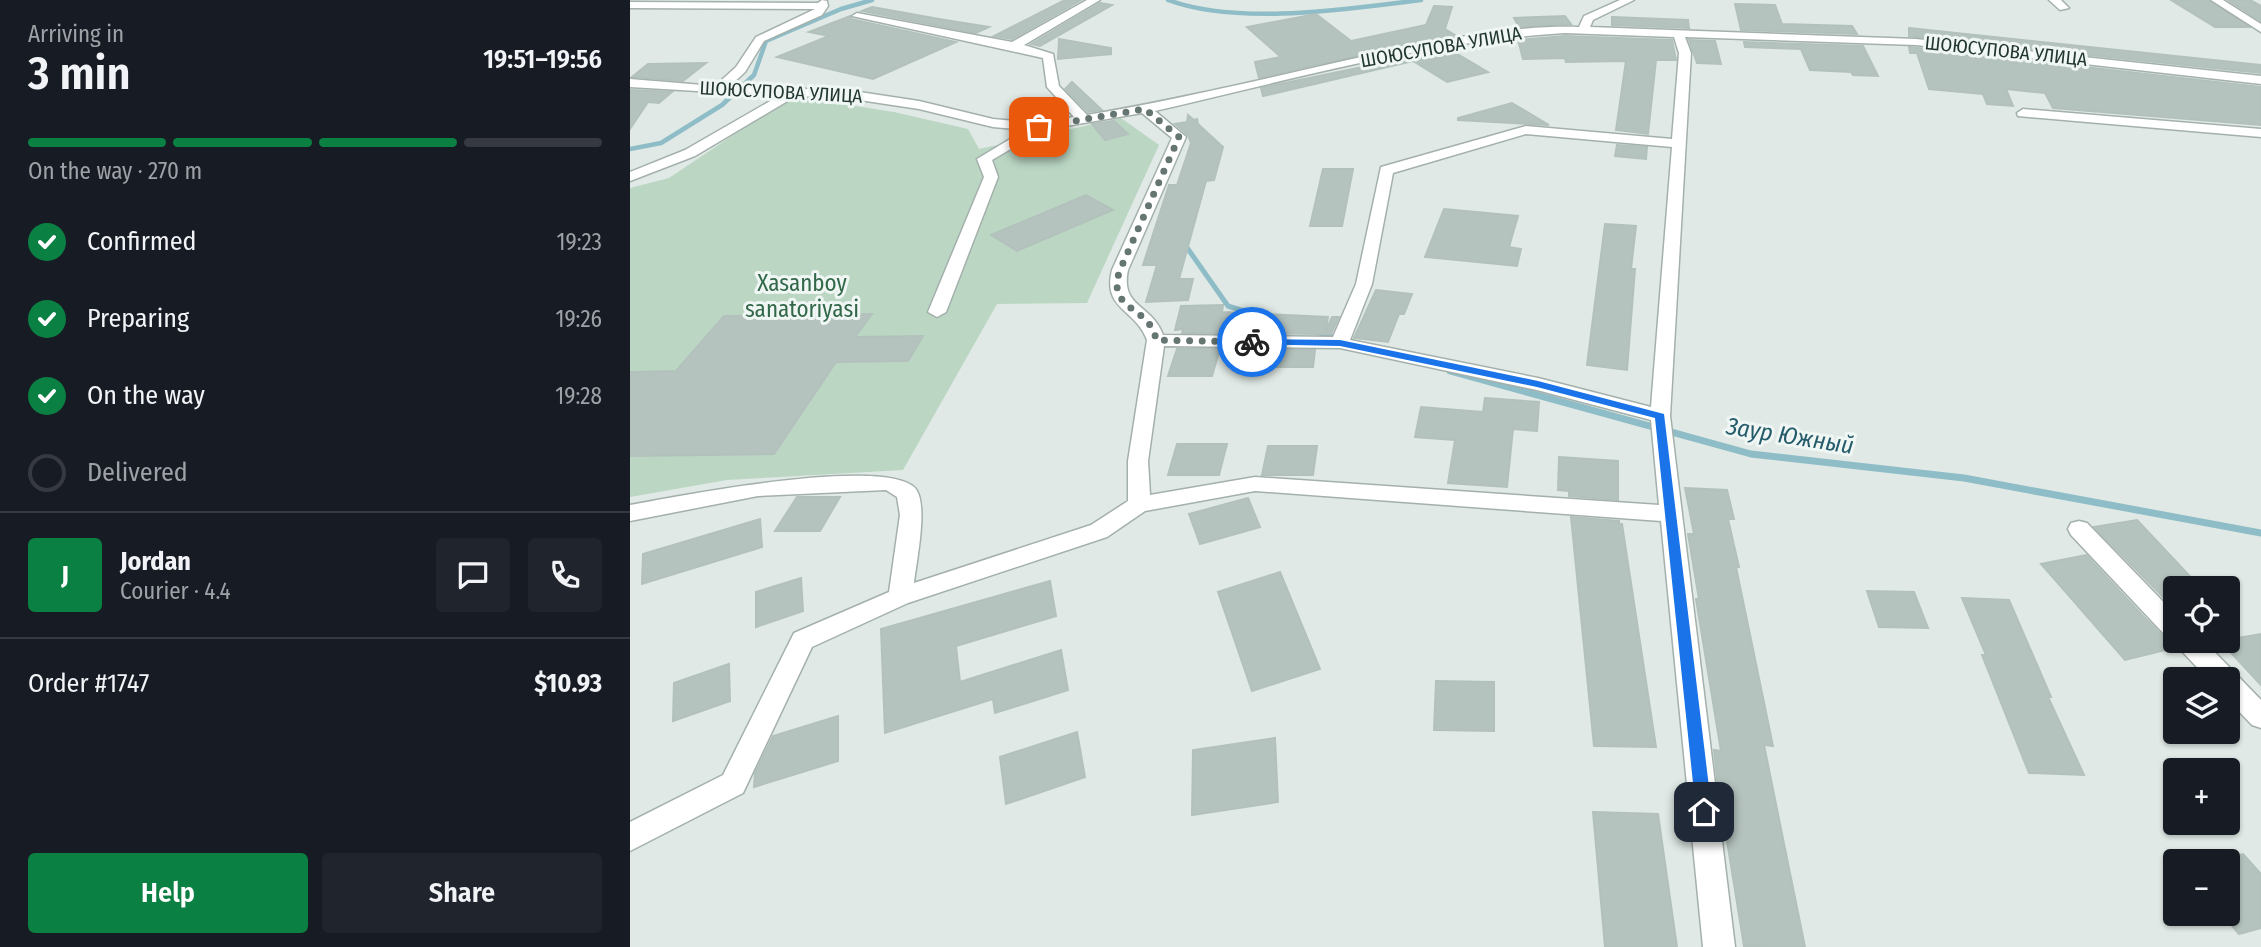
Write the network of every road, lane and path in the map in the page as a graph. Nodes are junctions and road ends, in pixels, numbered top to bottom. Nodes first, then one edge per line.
1 (1095, 0) edge
2 (1629, 0) edge
3 (2054, 0) edge
4 (2216, 0) edge
5 (823, 3) edge
6 (630, 5) edge
7 (2064, 8) dead end
8 (857, 16) dead end
9 (2261, 29) edge
10 (1583, 30) junction
11 (1678, 33) junction
12 (1014, 46) junction
13 (2261, 80) edge
14 (630, 83) edge
15 (718, 89) junction
16 (796, 91) junction
17 (1145, 109) junction
18 (2023, 113) dead end
19 (1085, 121) junction
20 (1039, 127) junction
21 (2261, 133) edge
22 (1679, 144) junction
23 (630, 177) edge
24 (937, 312) dead end
25 (1156, 340) junction
26 (1340, 343) junction
27 (1660, 416) junction
28 (1139, 504) junction
29 (630, 513) edge
30 (1670, 514) junction
31 (2079, 529) dead end
32 (900, 597) junction
33 (2163, 616) edge
34 (2199, 653) edge
35 (2213, 667) edge
36 (2240, 696) edge
37 (2261, 718) edge
38 (630, 837) edge
39 (1720, 947) edge

1 - 12 street
2 - 10 street
3 - 7 street
4 - 9 street
5 - 6 street
5 - 15 street
8 - 12 street
10 - 11 street, ШОЮСУПОВА УЛИЦА
10 - 17 street, ШОЮСУПОВА УЛИЦА
11 - 13 street, ШОЮСУПОВА УЛИЦА
11 - 22 street
12 - 19 street
14 - 15 street, ШОЮСУПОВА УЛИЦА
15 - 16 street, ШОЮСУПОВА УЛИЦА
16 - 20 street, ШОЮСУПОВА УЛИЦА
16 - 23 street
17 - 19 street, ШОЮСУПОВА УЛИЦА
17 - 25 street
18 - 21 street
19 - 20 street, ШОЮСУПОВА УЛИЦА
20 - 24 street
22 - 26 street
22 - 27 street
25 - 26 street
25 - 28 street
26 - 27 street
27 - 30 street
28 - 30 street
28 - 32 street
29 - 32 street
30 - 39 street
31 - 33 street
32 - 38 street
34 - 35 street
36 - 37 street

